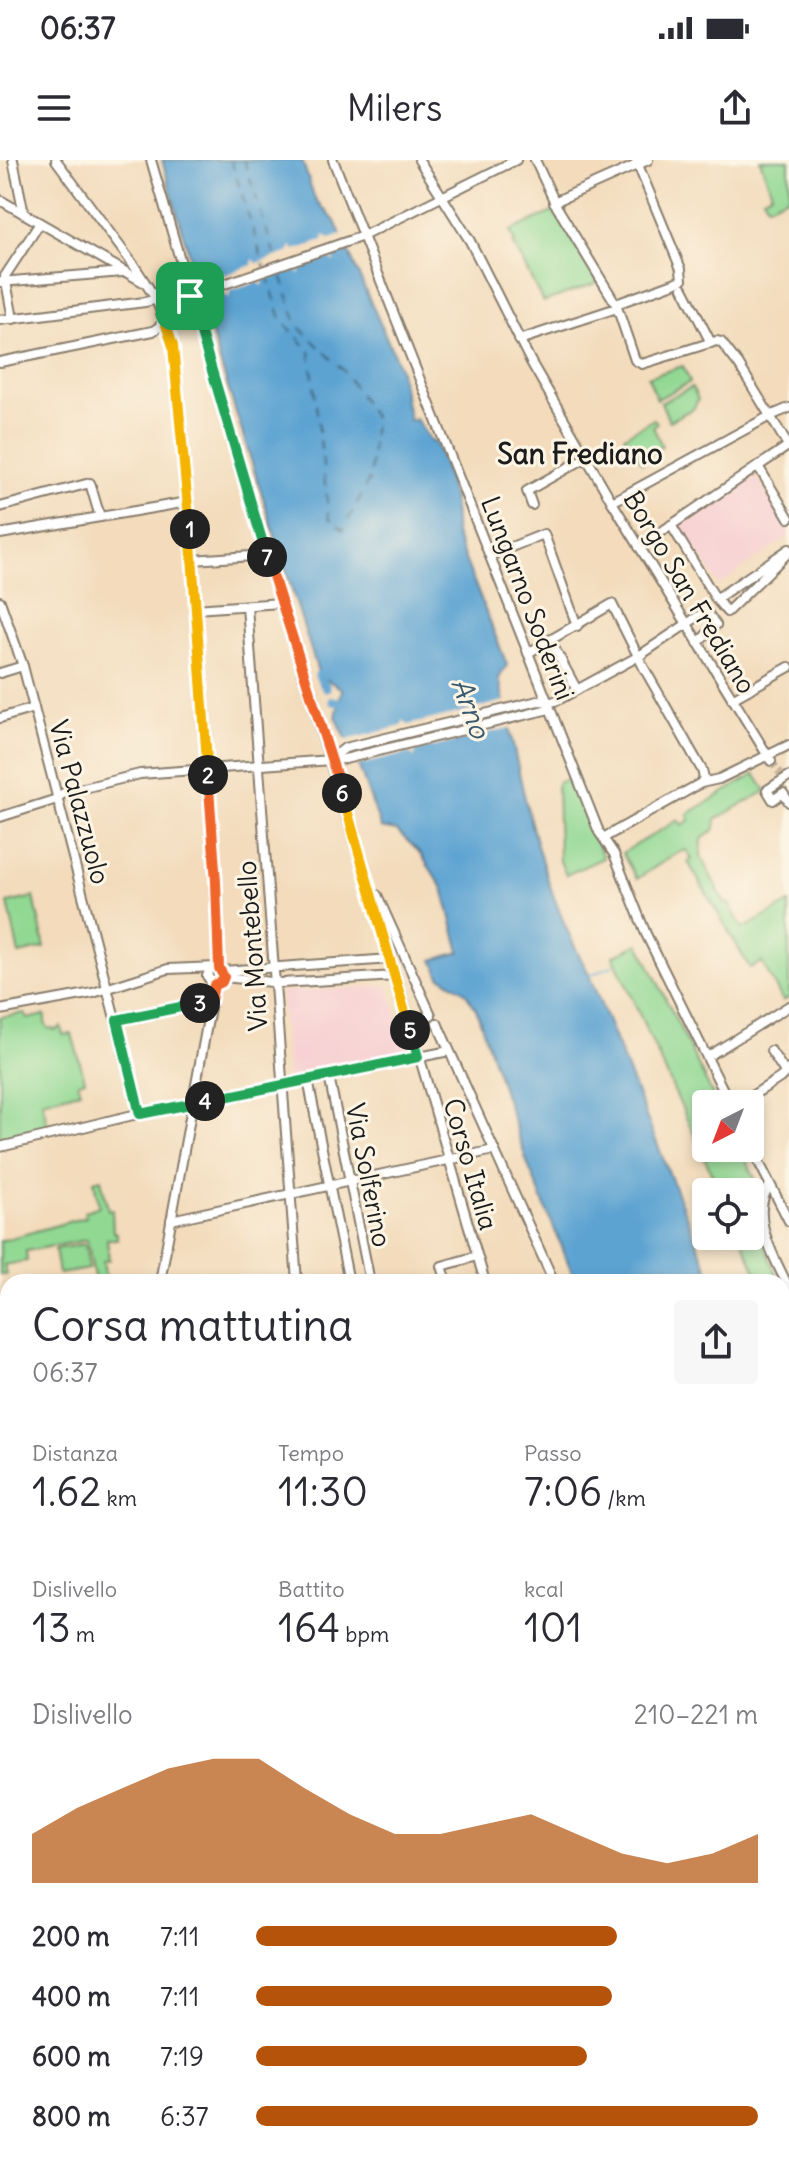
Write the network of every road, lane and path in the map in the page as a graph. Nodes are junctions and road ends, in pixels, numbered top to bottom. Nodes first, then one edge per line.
1 (13, 160) edge
2 (56, 160) edge
3 (151, 160) edge
4 (333, 160) edge
5 (419, 160) edge
6 (516, 160) edge
7 (535, 160) edge
8 (648, 160) edge
9 (637, 162) edge
10 (441, 198) junction
11 (0, 200) edge
12 (554, 202) junction
13 (24, 214) junction
14 (40, 223) junction
15 (363, 236) junction
16 (124, 271) junction
17 (3, 281) edge
18 (147, 287) junction
19 (683, 288) dead end
20 (194, 295) junction
21 (156, 299) junction
22 (617, 306) junction
23 (13, 319) junction
24 (0, 320) edge
25 (165, 322) junction
26 (519, 340) junction
27 (711, 343) junction
28 (0, 362) edge
29 (789, 408) edge
30 (770, 416) junction
31 (788, 446) edge
32 (587, 457) junction
33 (758, 466) junction
34 (188, 502) junction
35 (612, 502) junction
36 (532, 505) dead end
37 (0, 507) edge
38 (100, 517) junction
39 (789, 518) edge
40 (671, 525) junction
41 (0, 534) edge
42 (639, 547) junction
43 (789, 551) edge
44 (267, 555) junction
45 (491, 555) junction
46 (192, 560) junction
47 (717, 600) junction
48 (0, 601) edge
49 (281, 603) junction
50 (247, 606) junction
51 (195, 609) junction
52 (706, 611) junction
53 (687, 625) junction
54 (577, 626) junction
55 (550, 640) junction
56 (698, 643) junction
57 (528, 653) junction
58 (639, 656) junction
59 (23, 666) junction
60 (789, 667) edge
61 (0, 673) edge
62 (577, 690) junction
63 (732, 699) junction
64 (543, 706) junction
65 (34, 708) junction
66 (0, 718) edge
67 (789, 746) edge
68 (769, 757) junction
69 (332, 759) junction
70 (258, 765) junction
71 (207, 769) junction
72 (787, 780) edge
73 (701, 783) junction
74 (58, 797) junction
75 (789, 802) edge
76 (0, 817) edge
77 (605, 837) junction
78 (365, 872) junction
79 (391, 959) junction
80 (273, 967) junction
81 (219, 971) junction
82 (396, 976) junction
83 (274, 983) junction
84 (214, 985) junction
85 (108, 989) junction
86 (211, 1000) junction
87 (789, 1006) edge
88 (0, 1010) edge
89 (116, 1017) junction
90 (408, 1022) junction
91 (437, 1023) dead end
92 (449, 1051) junction
93 (771, 1051) dead end
94 (418, 1057) junction
95 (707, 1057) junction
96 (787, 1071) edge
97 (329, 1076) junction
98 (308, 1080) junction
99 (282, 1085) junction
100 (723, 1090) edge
101 (761, 1090) edge
102 (192, 1104) junction
103 (140, 1114) junction
104 (0, 1147) edge
105 (494, 1150) junction
106 (448, 1159) junction
107 (758, 1162) edge
108 (350, 1182) junction
109 (770, 1185) junction
110 (330, 1186) junction
111 (290, 1194) junction
112 (171, 1220) junction
113 (789, 1221) edge
114 (477, 1256) junction
115 (161, 1274) edge
116 (296, 1274) edge
117 (347, 1274) edge
118 (368, 1274) edge
119 (443, 1274) edge
120 (483, 1274) edge
121 (550, 1274) edge
122 (784, 1274) edge

1 - 13 street
2 - 18 street
3 - 20 street
4 - 15 street, Lungarno Soderini
5 - 10 street, Borgo San Frediano
6 - 10 street
7 - 12 street
8 - 9 street
9 - 12 street
9 - 22 street
10 - 15 street
10 - 26 street, Borgo San Frediano
11 - 13 street
12 - 22 street
13 - 14 street
14 - 16 street
14 - 17 street
15 - 20 street
15 - 45 street, Lungarno Soderini
16 - 17 street
16 - 18 street
17 - 23 street
18 - 21 street
19 - 27 street
20 - 21 street
20 - 25 street
20 - 44 street
21 - 23 street
21 - 25 street
22 - 26 street
22 - 27 street
23 - 24 street
25 - 28 street
25 - 34 street
26 - 32 street, Borgo San Frediano
27 - 30 street
29 - 30 street
30 - 31 street
30 - 35 street
31 - 33 street
32 - 35 street, Borgo San Frediano
32 - 36 street
33 - 39 street
33 - 40 street
34 - 38 street
34 - 46 street
35 - 42 street, Borgo San Frediano
37 - 38 street
38 - 41 street
40 - 42 street
40 - 47 street
42 - 53 street, Borgo San Frediano
43 - 47 street
43 - 47 street
44 - 46 street
44 - 49 street
45 - 54 street
45 - 57 street, Lungarno Soderini
46 - 51 street
47 - 52 street
48 - 59 street, Via Palazzuolo
49 - 50 street
49 - 69 street
50 - 51 street
50 - 70 street, Via Montebello
51 - 71 street
52 - 53 street
52 - 56 street
53 - 56 street, Borgo San Frediano
53 - 58 street
54 - 55 street
54 - 58 street
55 - 57 street
55 - 62 street
56 - 63 street, Borgo San Frediano
57 - 64 street, Lungarno Soderini
58 - 62 street
58 - 73 street
59 - 61 street
59 - 65 street, Via Palazzuolo
60 - 63 street
62 - 64 street
63 - 68 street, Borgo San Frediano
64 - 69 street
64 - 77 street, Lungarno Soderini
65 - 66 street
65 - 74 street, Via Palazzuolo
67 - 68 street
68 - 73 street
69 - 70 street
69 - 78 street
70 - 71 street
70 - 80 street, Via Montebello
71 - 74 street
71 - 81 street
72 - 75 street
73 - 77 street
74 - 76 street
74 - 85 street, Via Palazzuolo
77 - 95 street, Lungarno Soderini
78 - 79 street, Corso Italia
78 - 90 street
79 - 80 street
79 - 82 street, Corso Italia
80 - 81 street
80 - 83 street, Via Montebello
81 - 83 street
81 - 84 street
81 - 84 street
81 - 85 street
82 - 83 street
82 - 90 street, Corso Italia
83 - 99 street, Via Montebello
84 - 86 street
85 - 88 street
85 - 89 street, Via Palazzuolo
86 - 89 street
86 - 102 street
87 - 95 street
89 - 103 street, Via Palazzuolo
90 - 94 street, Corso Italia
91 - 92 street
92 - 94 street
92 - 105 street
93 - 96 street
94 - 97 street
94 - 106 street, Corso Italia
95 - 100 street, Lungarno Soderini
96 - 101 street
97 - 98 street
97 - 108 street, Via Solferino
98 - 99 street
98 - 110 street, Via Solferino
99 - 102 street
99 - 111 street, Via Montebello
102 - 103 street
102 - 112 street
103 - 104 street
105 - 106 street
105 - 121 street
106 - 108 street
106 - 114 street, Corso Italia
107 - 109 street
108 - 110 street
108 - 118 street, Via Solferino
109 - 113 street
109 - 122 street
110 - 111 street
110 - 117 street, Via Solferino
111 - 112 street
111 - 116 street, Via Montebello
112 - 115 street
114 - 119 street
114 - 120 street, Corso Italia

